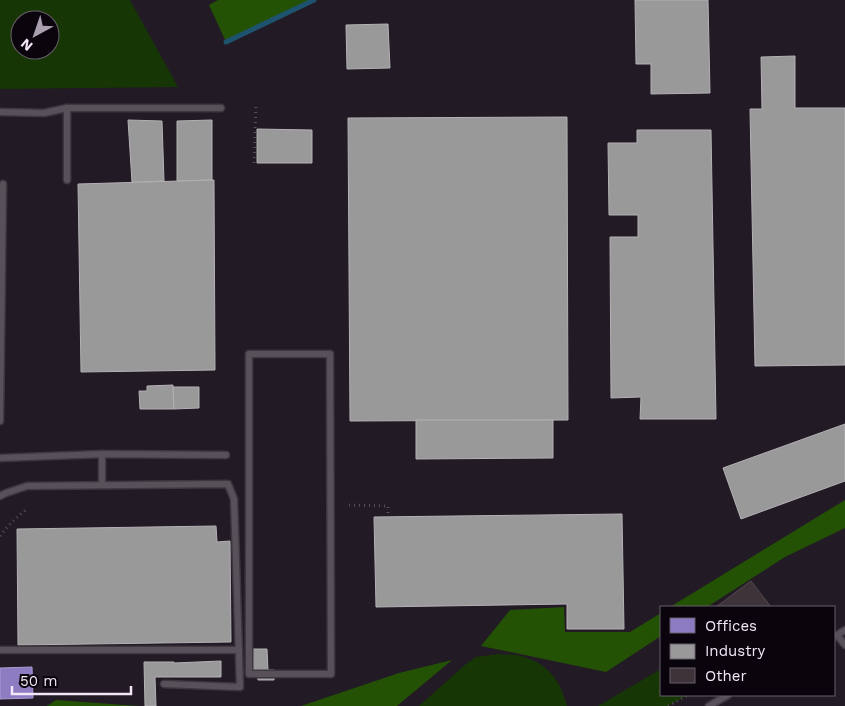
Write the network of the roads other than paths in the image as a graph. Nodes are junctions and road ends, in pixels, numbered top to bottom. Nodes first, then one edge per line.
1 (67, 108) junction
2 (221, 108) dead end
3 (0, 112) edge
4 (67, 180) dead end
5 (3, 184) dead end
6 (249, 354) joint
7 (0, 421) edge
8 (102, 454) junction
9 (226, 455) dead end
10 (0, 458) edge
11 (102, 485) junction
12 (0, 496) edge
13 (845, 630) edge
14 (836, 636) edge
15 (845, 645) edge
16 (0, 650) edge
17 (240, 650) junction
18 (164, 684) dead end
19 (726, 696) edge
20 (709, 706) edge

1 - 2 lane
1 - 3 lane
1 - 4 lane
5 - 7 lane
6 - 6 lane
8 - 9 lane
8 - 10 lane
8 - 11 lane
11 - 12 lane
11 - 17 lane
13 - 14 lane
14 - 15 lane
16 - 17 lane
17 - 18 lane
19 - 20 lane

